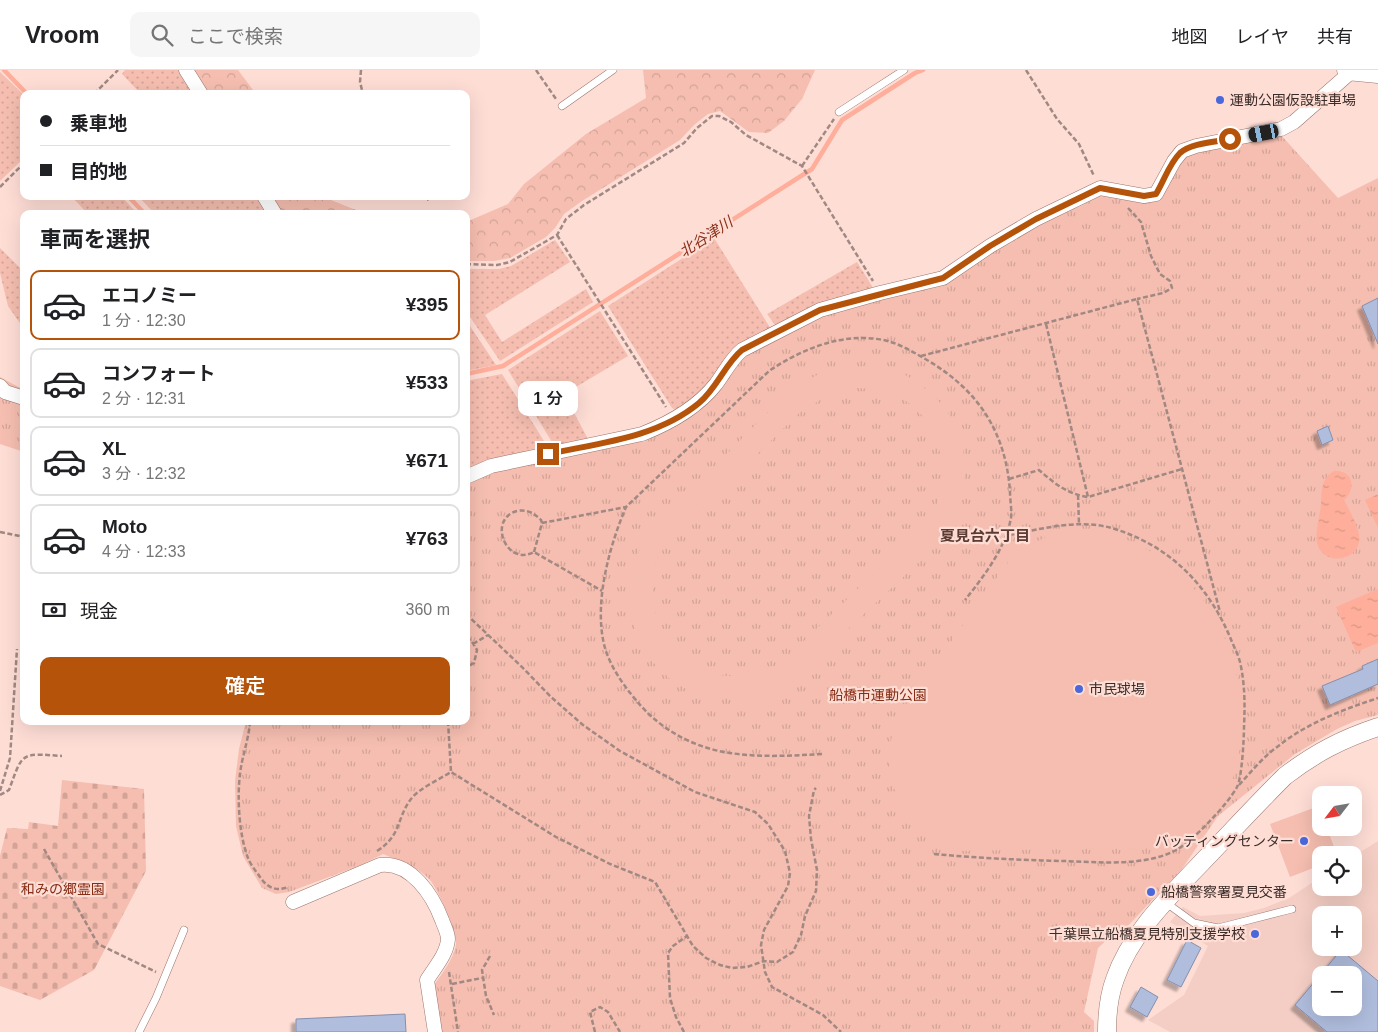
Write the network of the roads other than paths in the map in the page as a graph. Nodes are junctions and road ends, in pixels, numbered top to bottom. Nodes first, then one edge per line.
1 (186, 70) edge
2 (613, 70) edge
3 (904, 70) edge
4 (1349, 71) edge
5 (1378, 73) edge
6 (198, 90) edge
7 (562, 106) road end
8 (839, 112) road end
9 (0, 386) edge
10 (20, 397) edge
11 (470, 475) edge
12 (1378, 727) edge
13 (293, 902) dead end
14 (1166, 902) junction
15 (1292, 909) dead end
16 (184, 930) dead end
17 (139, 1032) edge
18 (435, 1032) edge
19 (1107, 1032) edge

1 - 6 street
2 - 7 lane
3 - 8 lane
4 - 5 main road
4 - 11 street
9 - 10 street
12 - 14 street
13 - 18 street
14 - 15 lane
14 - 19 street
16 - 17 lane

